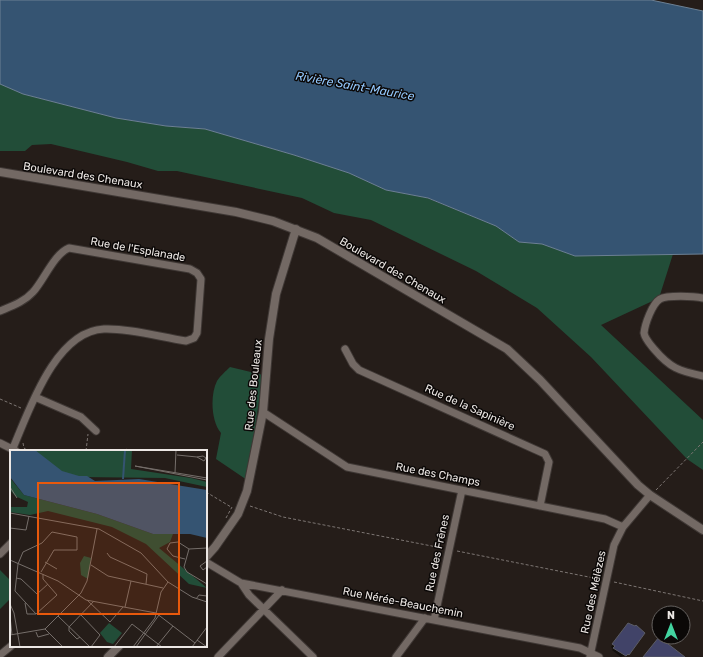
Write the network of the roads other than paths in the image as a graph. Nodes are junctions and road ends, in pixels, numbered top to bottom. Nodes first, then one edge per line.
1 (0, 172) edge
2 (296, 229) junction
3 (703, 298) edge
4 (0, 311) edge
5 (345, 348) dead end
6 (703, 376) edge
7 (36, 397) junction
8 (263, 412) junction
9 (96, 431) dead end
10 (0, 443) edge
11 (15, 450) edge
12 (462, 490) junction
13 (650, 495) junction
14 (540, 506) junction
15 (623, 527) junction
16 (703, 530) edge
17 (10, 544) edge
18 (0, 554) edge
19 (207, 556) edge
20 (207, 563) edge
21 (241, 583) junction
22 (282, 590) junction
23 (263, 610) junction
24 (425, 618) junction
25 (434, 620) junction
26 (10, 647) edge
27 (118, 647) edge
28 (0, 655) edge
29 (591, 655) edge
30 (108, 657) edge
31 (218, 657) edge
32 (313, 657) edge
33 (396, 657) edge
34 (599, 657) edge

1 - 2 street, Boulevard des Chenaux
2 - 8 street, Rue des Bouleaux
2 - 13 street, Boulevard des Chenaux
3 - 6 street
4 - 7 street, Rue de l'Esplanade
5 - 14 street, Rue de la Sapinière
7 - 9 street
7 - 11 street, Rue de l'Esplanade
8 - 12 street, Rue des Champs
8 - 19 street, Rue des Bouleaux
10 - 11 street
12 - 14 street, Rue des Champs
12 - 25 street, Rue des Frênes
13 - 15 street, Rue des Mélèzes
13 - 16 street, Boulevard des Chenaux
14 - 15 street, Rue des Champs
15 - 29 street, Rue des Mélèzes
17 - 18 street
20 - 21 street, Rue Nérée-Beauchemin
21 - 22 street, Rue Nérée-Beauchemin
21 - 23 street
22 - 23 street
22 - 24 street, Rue Nérée-Beauchemin
23 - 31 street
23 - 32 street
24 - 25 street, Rue Nérée-Beauchemin
24 - 33 street
25 - 29 street, Rue Nérée-Beauchemin
26 - 28 street
27 - 30 street
29 - 34 street, Rue Nérée-Beauchemin

